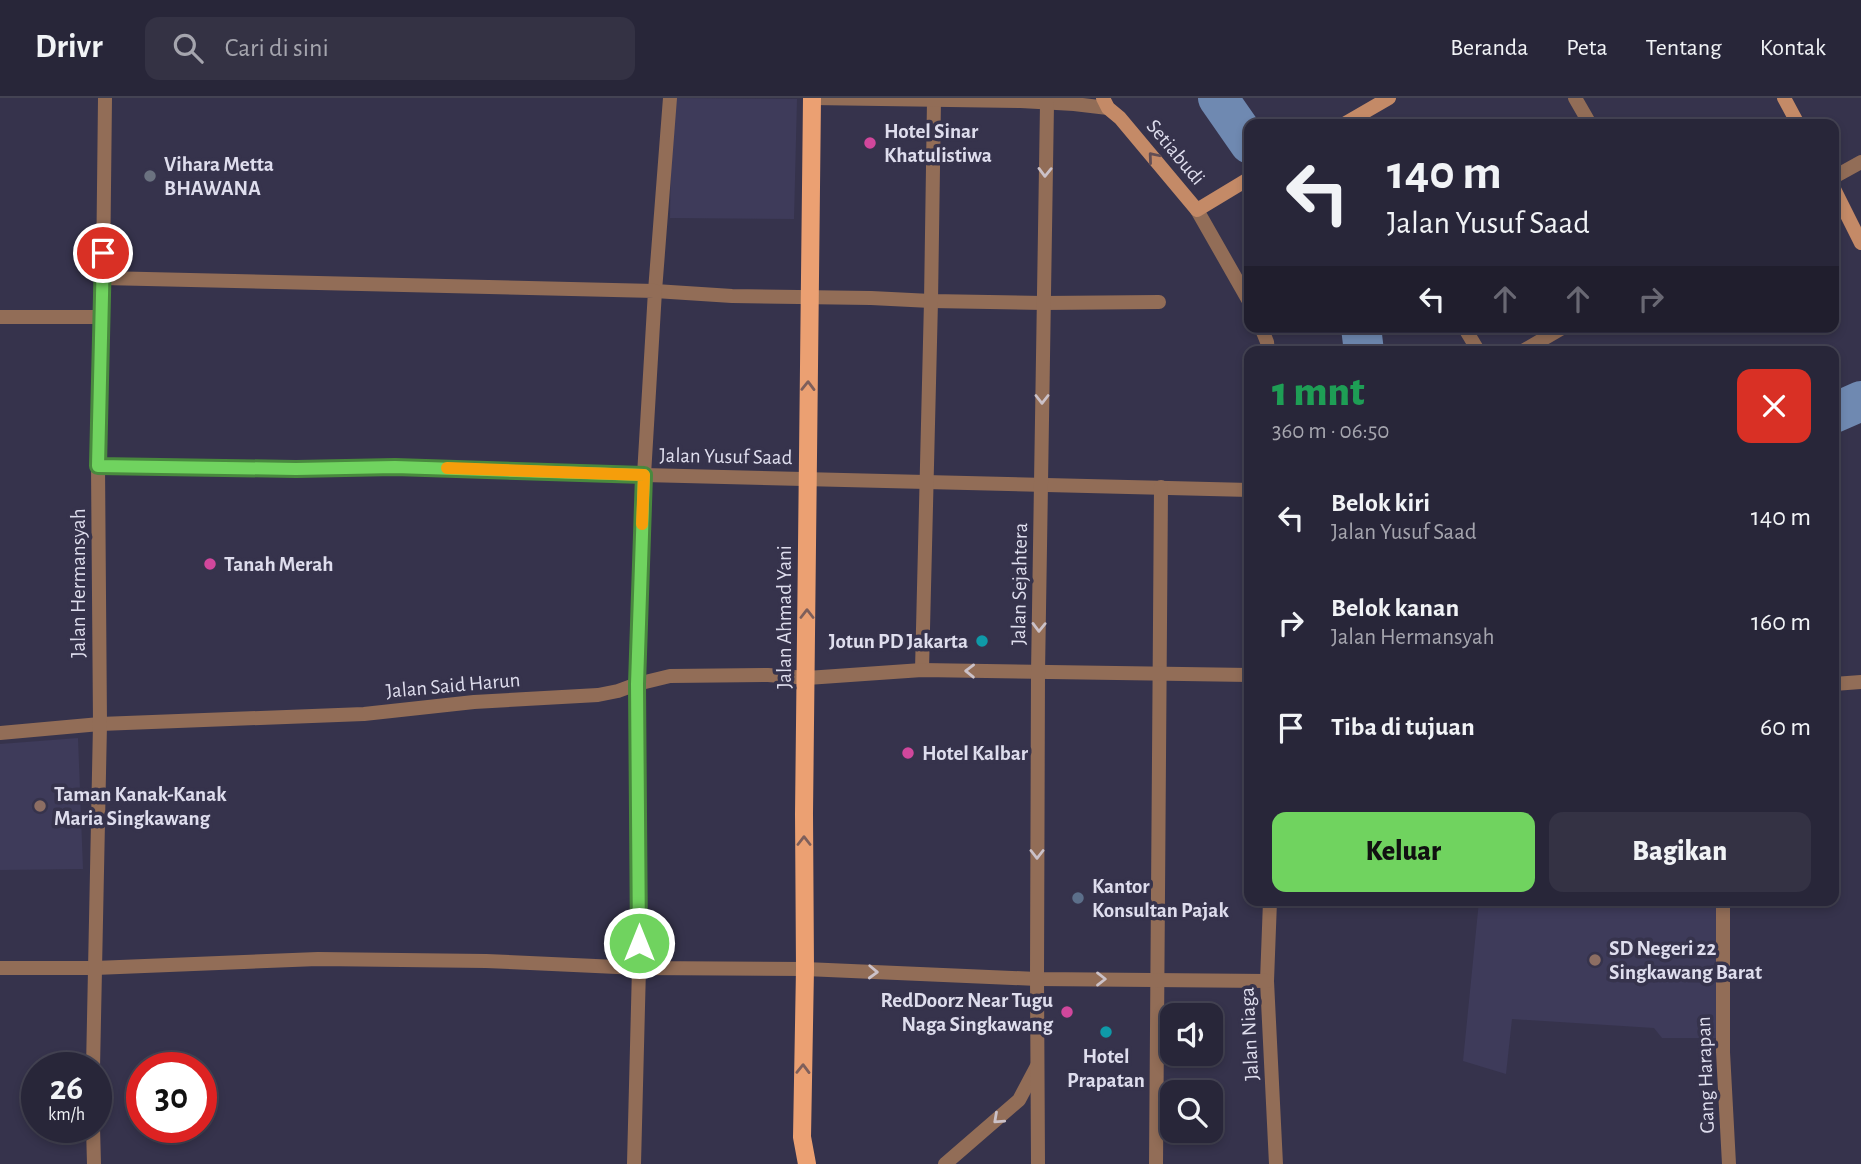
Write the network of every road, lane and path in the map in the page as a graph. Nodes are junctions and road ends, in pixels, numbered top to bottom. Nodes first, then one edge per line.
1 (105, 98) edge
2 (670, 98) edge
3 (812, 98) edge
4 (1575, 98) edge
5 (1784, 98) edge
6 (939, 99) edge
7 (1386, 99) edge
8 (1105, 103) edge
9 (1046, 104) junction
10 (1354, 119) edge
11 (1587, 119) edge
12 (1795, 119) edge
13 (1861, 162) edge
14 (1839, 174) edge
15 (1244, 181) edge
16 (1839, 199) edge
17 (1197, 210) junction
18 (1861, 243) edge
19 (103, 278) junction
20 (655, 291) junction
21 (1244, 292) edge
22 (809, 296) junction
23 (931, 301) junction
24 (1159, 302) dead end
25 (1043, 303) junction
26 (0, 317) edge
27 (101, 317) junction
28 (1554, 333) edge
29 (1531, 346) edge
30 (98, 466) junction
31 (644, 475) junction
32 (807, 479) junction
33 (926, 481) junction
34 (1041, 485) junction
35 (1161, 487) junction
36 (1244, 490) edge
37 (922, 670) junction
38 (1038, 673) junction
39 (1158, 674) junction
40 (1244, 675) edge
41 (807, 678) junction
42 (1861, 682) edge
43 (637, 684) junction
44 (1839, 684) edge
45 (100, 724) junction
46 (0, 733) edge
47 (1270, 906) edge
48 (1723, 906) edge
49 (0, 968) edge
50 (95, 968) junction
51 (639, 968) junction
52 (805, 969) junction
53 (1037, 979) junction
54 (1157, 979) junction
55 (1267, 981) junction
56 (93, 1052) edge
57 (1038, 1065) junction
58 (802, 1137) junction
59 (93, 1143) edge
60 (94, 1164) edge
61 (634, 1164) edge
62 (793, 1164) edge
63 (807, 1164) edge
64 (945, 1164) edge
65 (1038, 1164) edge
66 (1156, 1164) edge
67 (1276, 1164) edge
68 (1729, 1164) edge

1 - 19 street, Jalan Hermansyah
2 - 20 street
3 - 6 street, Setiabudi
3 - 22 main road, Jalan Ahmad Yani
4 - 11 street
5 - 12 main road
6 - 9 street, Setiabudi
6 - 23 street
7 - 10 main road
8 - 9 street, Setiabudi
17 -> 8 main road, Setiabudi
9 -> 25 street, Jalan Sejahtera
13 - 14 street
15 - 17 main road, Setiabudi
16 - 18 main road
17 - 21 street
19 - 20 street
19 - 27 street, Jalan Hermansyah
20 - 22 street
20 - 31 street
22 - 23 street
32 -> 22 main road, Jalan Ahmad Yani
23 - 25 street
23 - 33 street
24 - 25 street
25 -> 34 street, Jalan Sejahtera
26 - 27 street
27 - 30 street, Jalan Hermansyah
28 - 29 street
30 - 31 street, Jalan Yusuf Saad
30 - 45 street, Jalan Hermansyah
31 - 32 street, Jalan Yusuf Saad
31 - 43 street
32 - 33 street, Jalan Yusuf Saad
41 -> 32 main road, Jalan Ahmad Yani
33 - 34 street, Jalan Yusuf Saad
33 - 37 street
34 - 35 street, Jalan Yusuf Saad
34 -> 38 street, Jalan Sejahtera
35 - 36 street, Jalan Yusuf Saad
35 - 39 street
38 -> 37 street, Jalan Said Harun
37 - 41 street, Jalan Said Harun
38 - 39 street, Jalan Said Harun
38 -> 53 street, Jalan Sejahtera
39 - 40 street, Jalan Said Harun
39 - 54 street
41 - 43 street, Jalan Said Harun
52 -> 41 main road, Jalan Ahmad Yani
42 - 44 street
43 - 45 street, Jalan Said Harun
43 - 51 street
45 - 46 street, Jalan Said Harun
45 - 50 street, Jalan Hermansyah
47 - 55 street, Jalan Niaga
48 - 68 street, Gang Harapan
49 - 50 street
50 - 51 street
50 - 56 street, Jalan Hermansyah
51 - 52 street
51 - 61 street
52 -> 53 street
58 -> 52 main road, Jalan Ahmad Yani
53 -> 54 street
53 - 57 street, Jalan Sejahtera
54 - 55 street
54 - 66 street
55 - 67 street, Jalan Niaga
57 -> 64 street
57 - 65 street, Jalan Sejahtera
58 - 62 main road
58 - 63 main road
59 - 60 street

